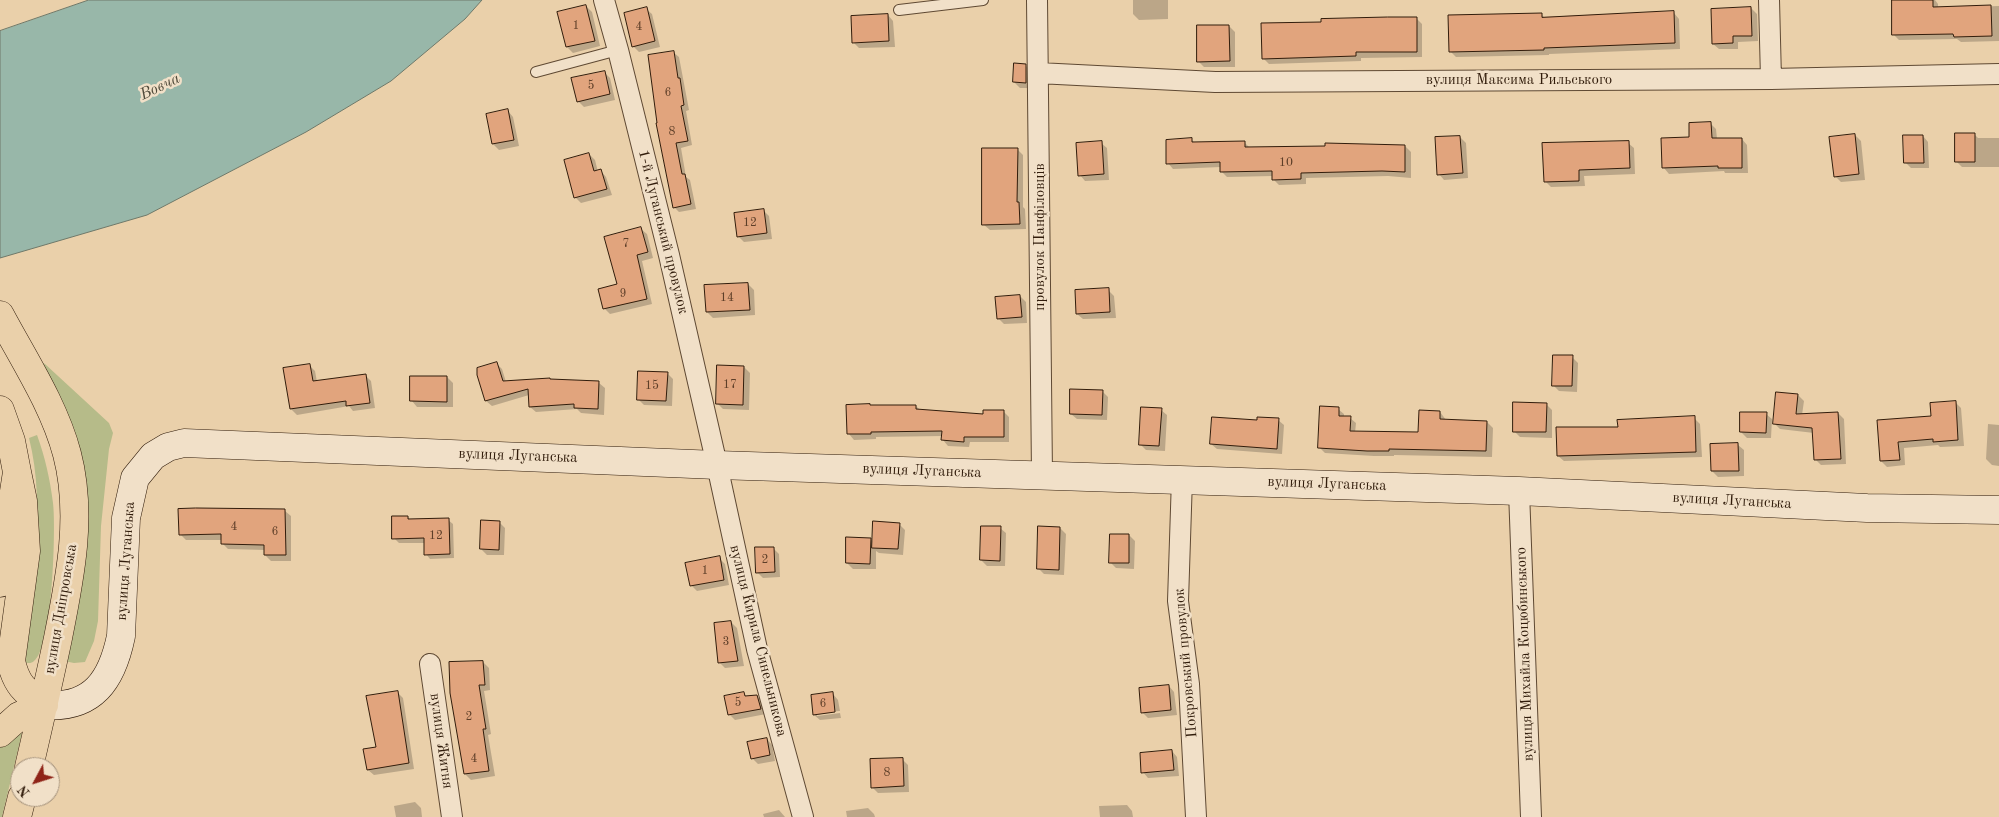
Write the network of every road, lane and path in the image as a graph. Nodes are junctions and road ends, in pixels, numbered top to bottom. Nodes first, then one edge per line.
1 (604, 0) edge
2 (983, 0) edge
3 (1037, 0) edge
4 (1769, 0) edge
5 (899, 10) dead end
6 (618, 50) junction
7 (536, 72) dead end
8 (1038, 73) junction
9 (1999, 74) edge
10 (1771, 79) junction
11 (0, 315) edge
12 (0, 410) edge
13 (718, 465) junction
14 (17, 472) junction
15 (1042, 474) junction
16 (1182, 478) junction
17 (1518, 491) junction
18 (1999, 510) edge
19 (0, 583) edge
20 (430, 664) dead end
21 (44, 705) junction
22 (0, 733) edge
23 (31, 757) edge
24 (452, 817) edge
25 (803, 817) edge
26 (1196, 817) edge
27 (1532, 817) edge

1 - 6 street, 1-й Луганський провулок
2 - 5 lane
3 - 8 street, провулок Панфіловців
4 - 10 street
6 - 7 lane
6 - 13 street, 1-й Луганський провулок
8 - 10 street, вулиця Максима Рильського
8 - 15 street, провулок Панфіловців
9 - 10 street, вулиця Максима Рильського
11 - 21 highway, вулиця Дніпровська
12 - 14 highway
13 - 15 main road, вулиця Луганська
13 - 21 main road, вулиця Луганська
13 - 25 street, вулиця Кирила Синельникова
14 - 19 highway
14 - 21 highway
15 - 16 main road, вулиця Луганська
16 - 17 main road, вулиця Луганська
16 - 26 street, Покровський провулок
17 - 18 main road, вулиця Луганська
17 - 27 street, вулиця Михайла Коцюбинського
20 - 24 street, вулиця Житня
21 - 22 highway
21 - 23 highway, вулиця Дніпровська

